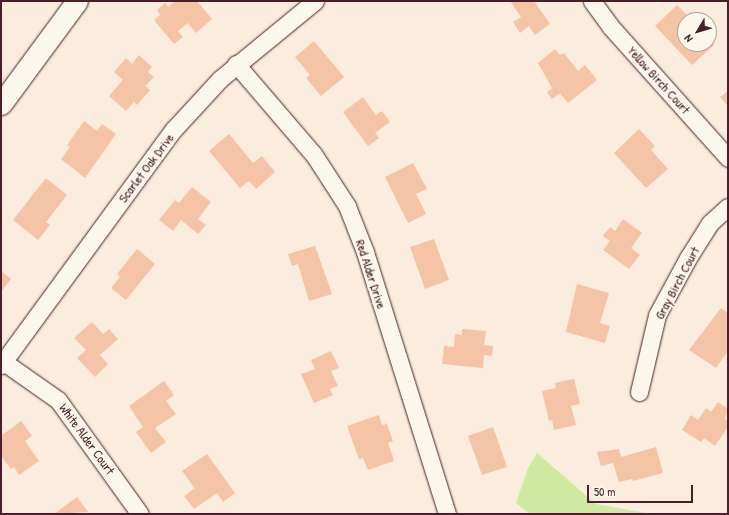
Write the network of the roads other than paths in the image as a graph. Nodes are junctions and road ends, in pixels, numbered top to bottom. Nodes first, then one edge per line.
1 (77, 1) edge
2 (315, 1) edge
3 (592, 1) edge
4 (236, 64) junction
5 (1, 104) edge
6 (728, 158) edge
7 (728, 207) edge
8 (2, 361) edge
9 (639, 392) dead end
10 (140, 514) edge
11 (447, 514) edge

1 - 5 street
2 - 4 street, Scarlet Oak Drive
3 - 6 street, Yellow Birch Court
4 - 8 street, Scarlet Oak Drive
4 - 11 street, Red Alder Drive
7 - 9 street, Gray Birch Court
8 - 10 street, White Alder Court

